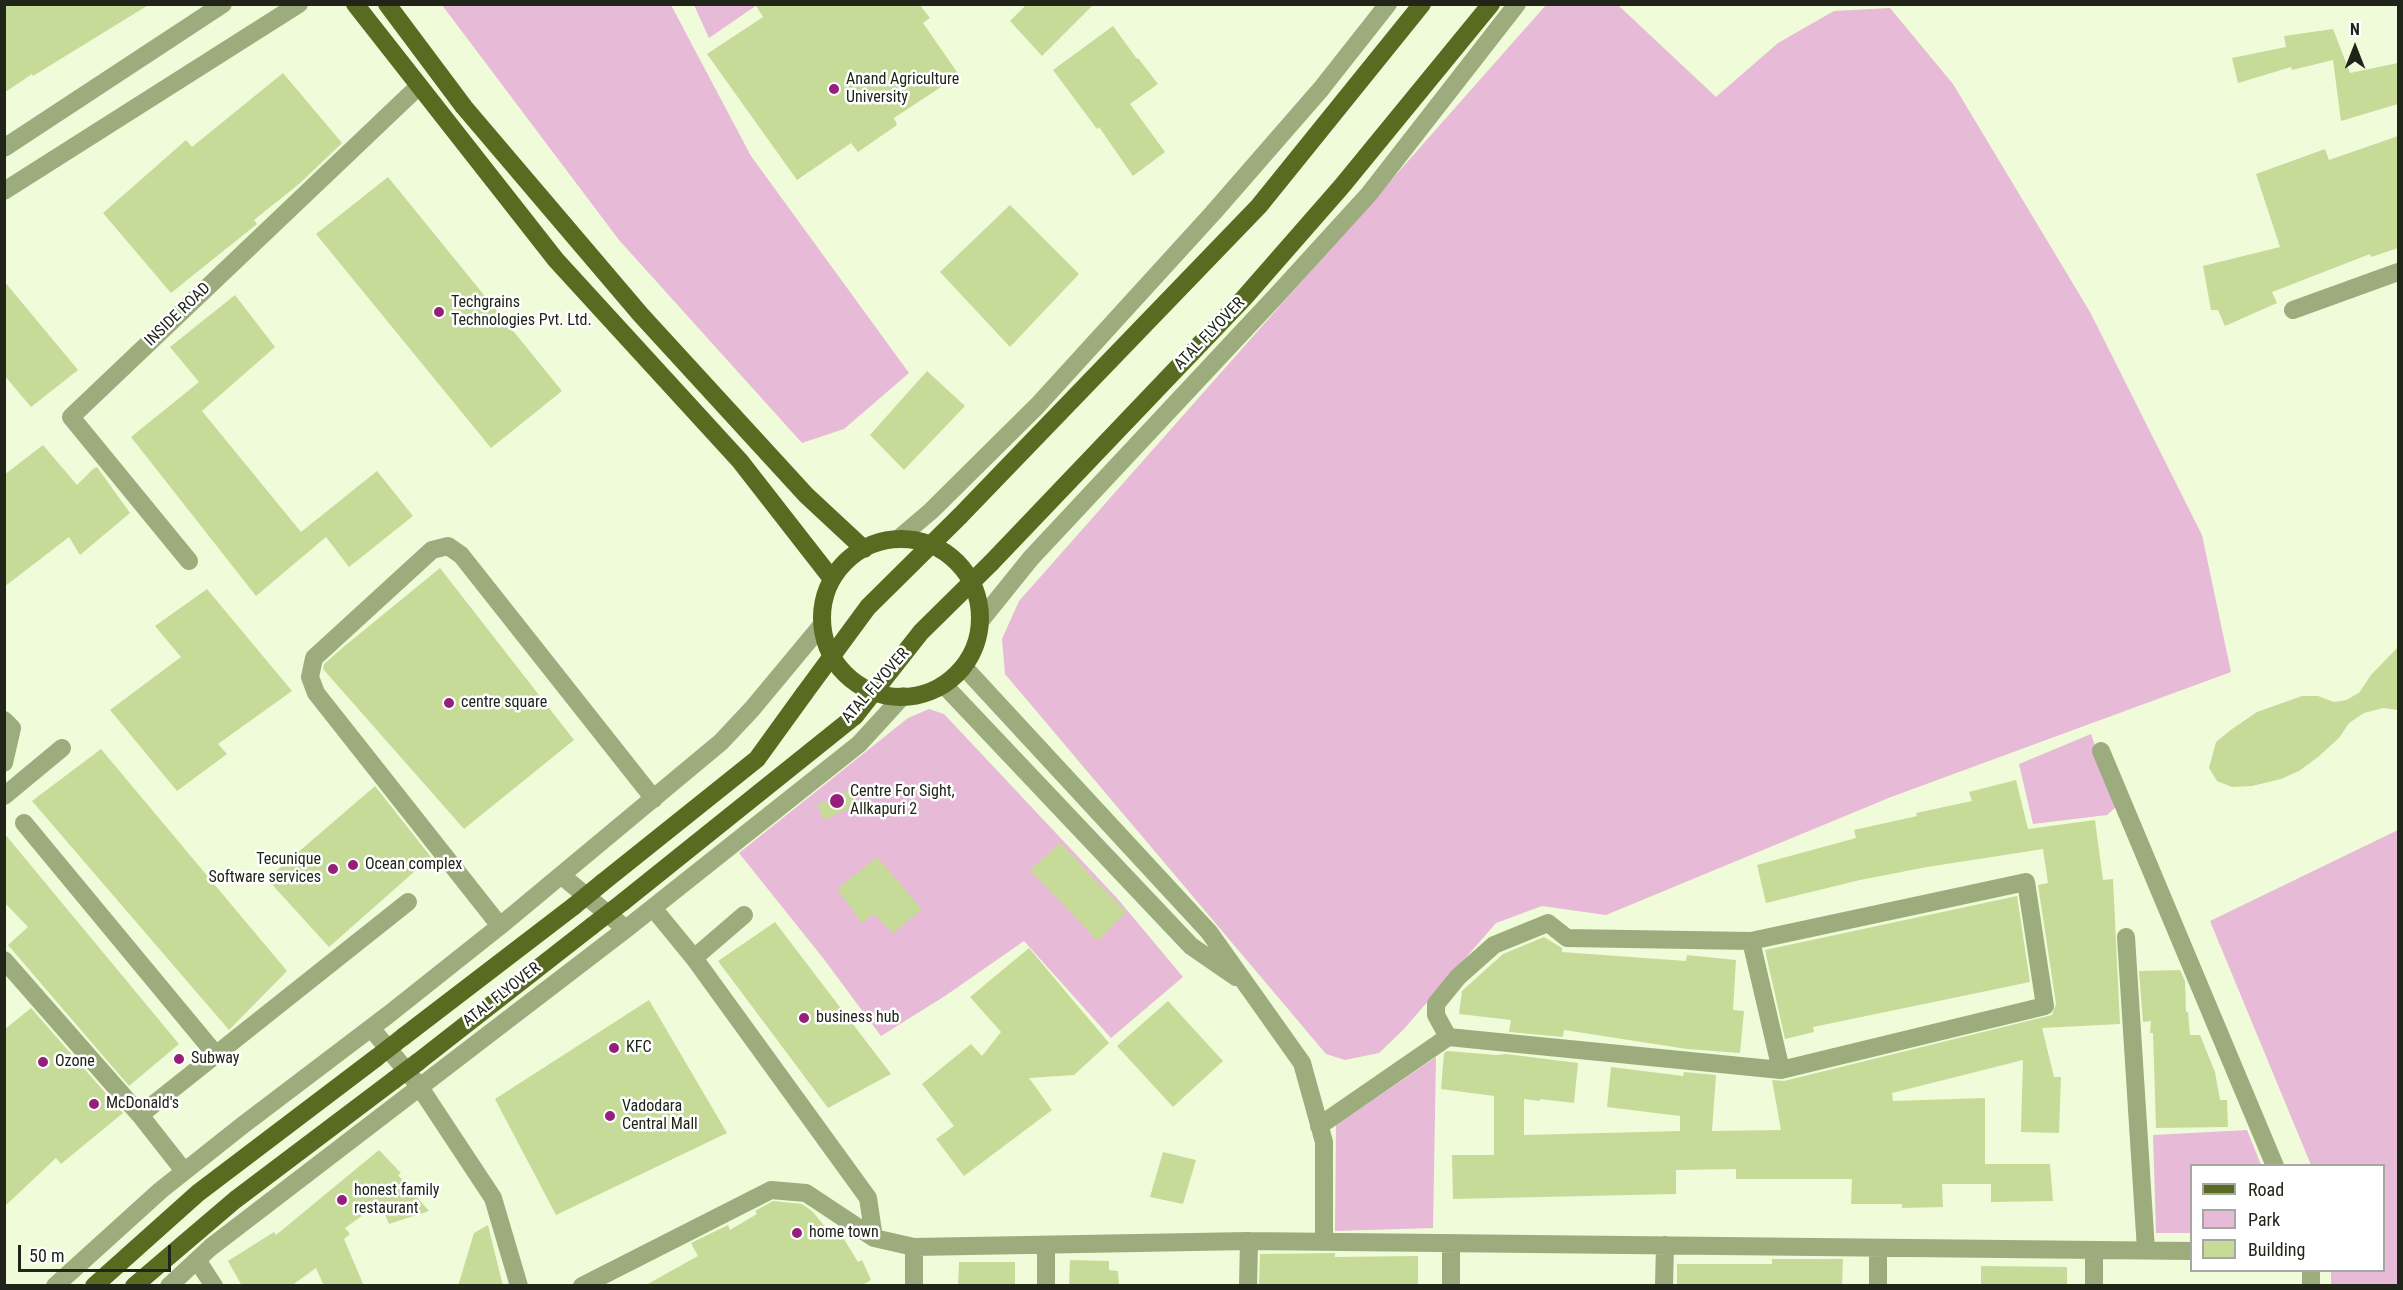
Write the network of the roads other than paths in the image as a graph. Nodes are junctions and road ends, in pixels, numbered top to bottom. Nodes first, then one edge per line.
1 (223, 4) edge
2 (298, 4) edge
3 (355, 4) edge
4 (387, 4) edge
5 (1388, 4) edge
6 (1422, 4) edge
7 (1491, 4) edge
8 (1516, 4) edge
9 (405, 29) junction
10 (386, 44) junction
11 (418, 86) junction
12 (4, 148) edge
13 (4, 191) edge
14 (2398, 272) edge
15 (2293, 310) dead end
16 (641, 315) junction
17 (620, 331) junction
18 (898, 538) junction
19 (864, 549) junction
20 (189, 561) dead end
21 (832, 579) junction
22 (981, 620) junction
23 (821, 626) junction
24 (964, 667) junction
25 (944, 685) junction
26 (903, 696) junction
27 (4, 720) edge
28 (62, 748) dead end
29 (2101, 751) dead end
30 (4, 763) edge
31 (4, 796) edge
32 (654, 799) junction
33 (24, 823) dead end
34 (562, 876) junction
35 (408, 902) dead end
36 (652, 908) junction
37 (744, 915) dead end
38 (500, 926) junction
39 (626, 928) junction
40 (2126, 937) dead end
41 (1751, 941) junction
42 (694, 958) junction
43 (4, 960) edge
44 (1244, 983) junction
45 (371, 1028) junction
46 (1449, 1037) junction
47 (217, 1056) junction
48 (1781, 1070) junction
49 (419, 1086) junction
50 (140, 1116) junction
51 (1319, 1126) junction
52 (2274, 1164) edge
53 (184, 1171) junction
54 (874, 1238) junction
55 (1249, 1241) junction
56 (1324, 1242) junction
57 (1451, 1243) junction
58 (1046, 1245) junction
59 (1665, 1245) junction
60 (914, 1247) junction
61 (1878, 1248) junction
62 (2094, 1250) junction
63 (2146, 1250) junction
64 (2190, 1251) edge
65 (197, 1260) junction
66 (55, 1286) edge
67 (94, 1286) edge
68 (134, 1286) edge
69 (169, 1286) edge
70 (214, 1286) edge
71 (519, 1286) edge
72 (582, 1286) edge
73 (914, 1286) edge
74 (1046, 1286) edge
75 (1248, 1286) edge
76 (1451, 1286) edge
77 (1664, 1286) edge
78 (1878, 1286) edge
79 (2094, 1286) edge

1 - 12 street
2 - 13 street
3 - 10 main road
4 - 9 main road
5 - 18 street
6 - 67 main road, ATAL FLYOVER, bridge
7 - 68 main road, ATAL FLYOVER, bridge
8 - 22 street
9 - 10 main road
9 - 16 main road
10 - 11 main road
11 - 17 main road
11 - 20 street, INSIDE ROAD
14 - 15 street
16 - 17 main road
16 - 19 main road
17 - 21 main road
18 - 19 main road
18 - 22 main road
19 - 21 main road
21 - 23 main road
22 - 24 main road
23 - 26 main road
23 - 32 street
24 - 25 main road
24 - 44 street
25 - 26 main road
25 - 44 street
26 - 36 street
27 - 30 street
28 - 31 street
29 - 52 street
32 - 34 street
32 - 38 street
33 - 47 street
34 - 38 street
34 - 39 street
35 - 47 street
36 - 39 street
36 - 42 street
37 - 42 street
38 - 45 street
39 - 49 street
40 - 63 street
41 - 46 street
41 - 48 street
41 - 48 street
42 - 54 street
43 - 50 street
44 - 51 street
45 - 49 street
45 - 53 street
46 - 48 street
46 - 51 street
47 - 50 street
49 - 65 street
49 - 71 street
50 - 53 street
51 - 56 street
53 - 66 street
54 - 60 street
54 - 72 street
55 - 56 street
55 - 58 street
55 - 75 street
56 - 57 street
57 - 59 street
57 - 76 street
58 - 60 street
58 - 74 street
59 - 61 street
59 - 77 street
60 - 73 street
61 - 62 street
61 - 78 street
62 - 63 street
62 - 79 street
63 - 64 street
65 - 69 street
65 - 70 street

